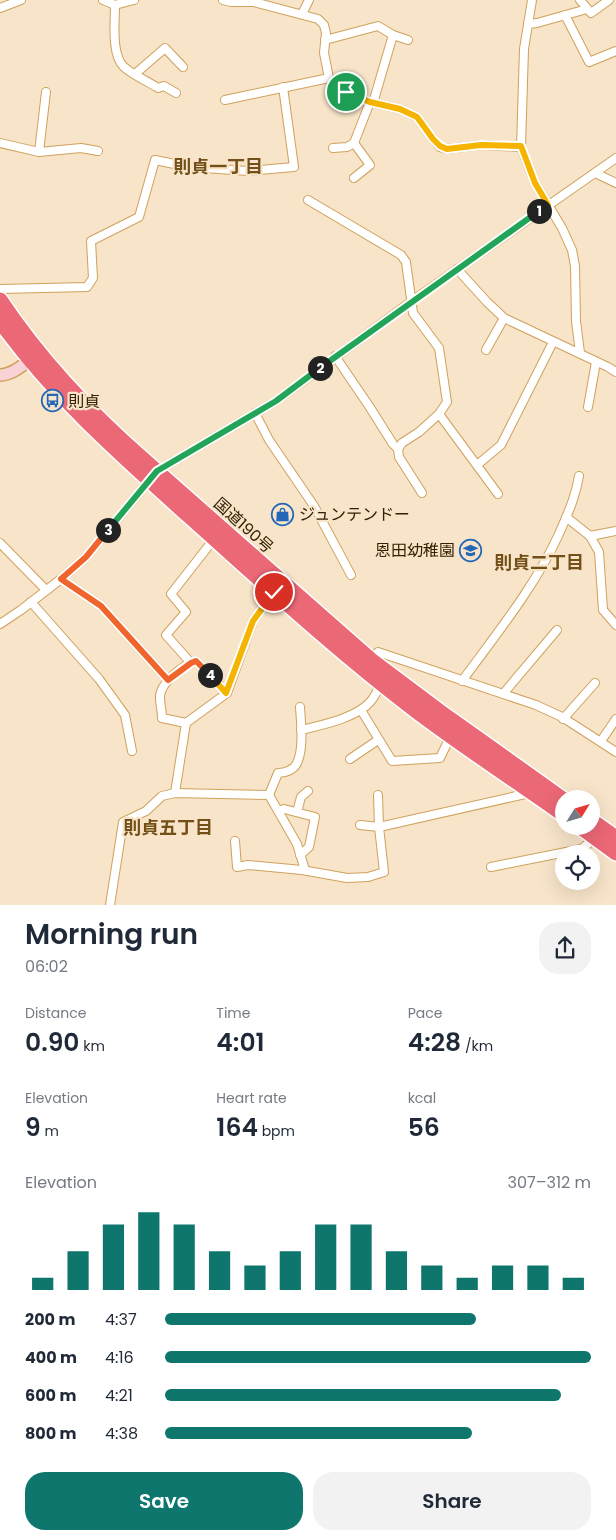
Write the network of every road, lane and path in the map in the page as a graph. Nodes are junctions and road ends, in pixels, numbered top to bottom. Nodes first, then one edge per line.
1 (21, 0) edge
2 (103, 0) edge
3 (134, 0) edge
4 (223, 0) edge
5 (309, 0) edge
6 (532, 0) edge
7 (580, 0) edge
8 (608, 0) edge
9 (114, 5) junction
10 (0, 8) edge
11 (587, 8) junction
12 (302, 14) junction
13 (565, 15) junction
14 (528, 24) junction
15 (392, 35) junction
16 (325, 40) junction
17 (408, 40) dead end
18 (616, 51) edge
19 (183, 67) dead end
20 (135, 74) junction
21 (329, 78) junction
22 (284, 87) junction
23 (46, 92) dead end
24 (176, 93) dead end
25 (225, 100) dead end
26 (372, 102) junction
27 (0, 143) edge
28 (354, 143) junction
29 (521, 146) junction
30 (333, 148) dead end
31 (98, 151) dead end
32 (39, 152) junction
33 (616, 158) edge
34 (594, 173) junction
35 (354, 178) dead end
36 (616, 183) edge
37 (308, 200) dead end
38 (548, 205) junction
39 (457, 269) junction
40 (0, 289) edge
41 (0, 300) edge
42 (412, 301) junction
43 (504, 318) junction
44 (0, 321) edge
45 (553, 342) junction
46 (486, 350) dead end
47 (580, 353) junction
48 (34, 356) junction
49 (335, 356) junction
50 (596, 362) junction
51 (616, 372) edge
52 (0, 375) edge
53 (588, 407) dead end
54 (255, 413) junction
55 (439, 414) junction
56 (398, 449) junction
57 (476, 465) junction
58 (153, 476) junction
59 (579, 476) dead end
60 (422, 493) dead end
61 (498, 494) dead end
62 (566, 517) junction
63 (616, 531) edge
64 (590, 536) junction
65 (214, 539) junction
66 (0, 543) edge
67 (351, 575) dead end
68 (61, 579) junction
69 (46, 590) junction
70 (274, 592) junction
71 (31, 602) junction
72 (0, 624) edge
73 (616, 624) edge
74 (557, 630) dead end
75 (191, 663) junction
76 (367, 664) junction
77 (168, 680) junction
78 (462, 681) junction
79 (595, 683) dead end
80 (382, 684) junction
81 (226, 693) junction
82 (503, 694) junction
83 (300, 707) dead end
84 (362, 710) junction
85 (563, 718) junction
86 (616, 719) edge
87 (186, 723) junction
88 (301, 730) junction
89 (451, 735) junction
90 (378, 740) junction
91 (601, 741) junction
92 (132, 751) dead end
93 (616, 752) edge
94 (350, 759) dead end
95 (308, 791) dead end
96 (175, 793) junction
97 (533, 793) junction
98 (555, 794) edge
99 (269, 795) junction
100 (378, 795) dead end
101 (555, 809) edge
102 (278, 811) junction
103 (297, 812) junction
104 (360, 824) dead end
105 (600, 826) edge
106 (379, 827) junction
107 (592, 835) edge
108 (596, 838) junction
109 (616, 838) edge
110 (236, 841) dead end
111 (616, 853) edge
112 (300, 855) junction
113 (491, 867) dead end
114 (305, 870) junction
115 (110, 905) edge

1 - 10 street
2 - 9 street
3 - 9 street
4 - 12 street
5 - 12 street
6 - 14 street
7 - 11 street
8 - 11 street
9 - 20 street
11 - 13 street
12 - 16 street
13 - 14 street
13 - 18 street
14 - 29 street
15 - 16 street
15 - 17 street
15 - 26 street
16 - 21 street
19 - 20 street
20 - 24 street
21 - 22 street
21 - 26 street
22 - 25 street
22 - 40 street
23 - 32 street
26 - 28 street
26 - 29 street
27 - 32 street
28 - 30 street
28 - 35 street
29 - 38 street
31 - 32 street
33 - 34 street
34 - 36 street
34 - 38 street
37 - 42 street
38 - 39 street
38 - 47 street
39 - 42 street
39 - 43 street
41 - 48 highway, 国道190号
42 - 49 street
42 - 55 street
43 - 45 street
43 - 46 street
44 - 48 highway, 国道190号
45 - 47 street
45 - 57 street
47 - 50 street
48 - 52 street
48 - 58 highway, 国道190号
49 - 54 street
49 - 56 street
50 - 51 street
50 - 53 street
54 - 58 street
54 - 67 street
55 - 56 street
55 - 57 street
56 - 60 street
57 - 61 street
58 - 65 highway, 国道190号
58 - 68 street
58 - 76 highway, 国道190号
59 - 62 street
62 - 64 street
62 - 78 street
63 - 64 street
64 - 73 street
65 - 70 highway, 国道190号
65 - 75 street
66 - 69 street
68 - 69 street
68 - 77 street
69 - 71 street
70 - 76 highway, 国道190号
70 - 81 street
71 - 72 street
71 - 92 street
74 - 82 street
75 - 77 street
75 - 81 street
76 - 78 street
76 - 80 highway, 国道190号
76 - 98 highway, 国道190号
77 - 87 street
78 - 82 street
79 - 85 street
80 - 84 street
80 - 89 highway, 国道190号
81 - 87 street
82 - 85 street
83 - 88 street
84 - 88 street
84 - 90 street
85 - 91 street
86 - 91 street
87 - 96 street
88 - 99 street
89 - 90 street
89 - 97 highway, 国道190号
90 - 94 street
91 - 93 street
95 - 103 street
96 - 99 street
96 - 115 street
97 - 101 highway, 国道190号
97 - 106 street
99 - 102 street
100 - 106 street
102 - 103 street
102 - 112 street
103 - 112 street
104 - 106 street
105 - 109 highway
106 - 114 street
107 - 108 highway
108 - 111 highway
108 - 113 street
110 - 114 street
112 - 114 street

